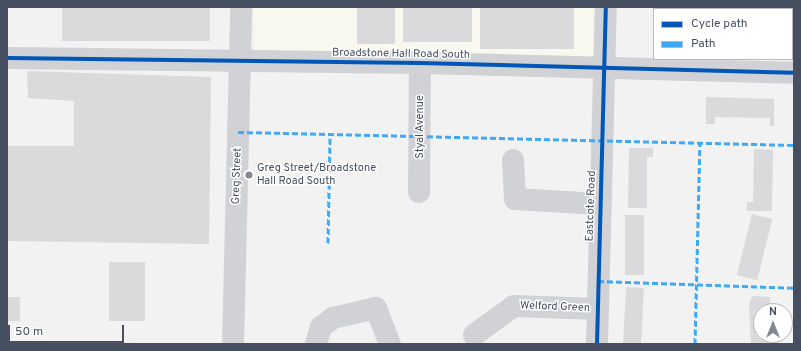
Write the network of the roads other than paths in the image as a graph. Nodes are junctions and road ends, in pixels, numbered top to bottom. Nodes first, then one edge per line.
1 (242, 7) edge
2 (606, 7) edge
3 (7, 58) edge
4 (240, 61) junction
5 (420, 63) junction
6 (604, 69) junction
7 (794, 73) edge
8 (513, 160) dead end
9 (419, 192) dead end
10 (600, 204) junction
11 (598, 309) junction
12 (474, 335) dead end
13 (233, 344) edge
14 (316, 344) edge
15 (390, 344) edge
16 (596, 344) edge

1 - 4 street, Greg Street
2 - 6 street, Eastcote Road
3 - 4 street, Broadstone Hall Road South
4 - 5 street, Broadstone Hall Road South
4 - 13 street, Greg Street
5 - 6 street, Broadstone Hall Road South
5 - 9 street, Styal Avenue
6 - 7 street, Broadstone Hall Road South
6 - 10 street, Eastcote Road
8 - 10 street
10 - 11 street, Eastcote Road
11 - 12 street, Welford Green
11 - 16 street, Eastcote Road
14 - 15 street

